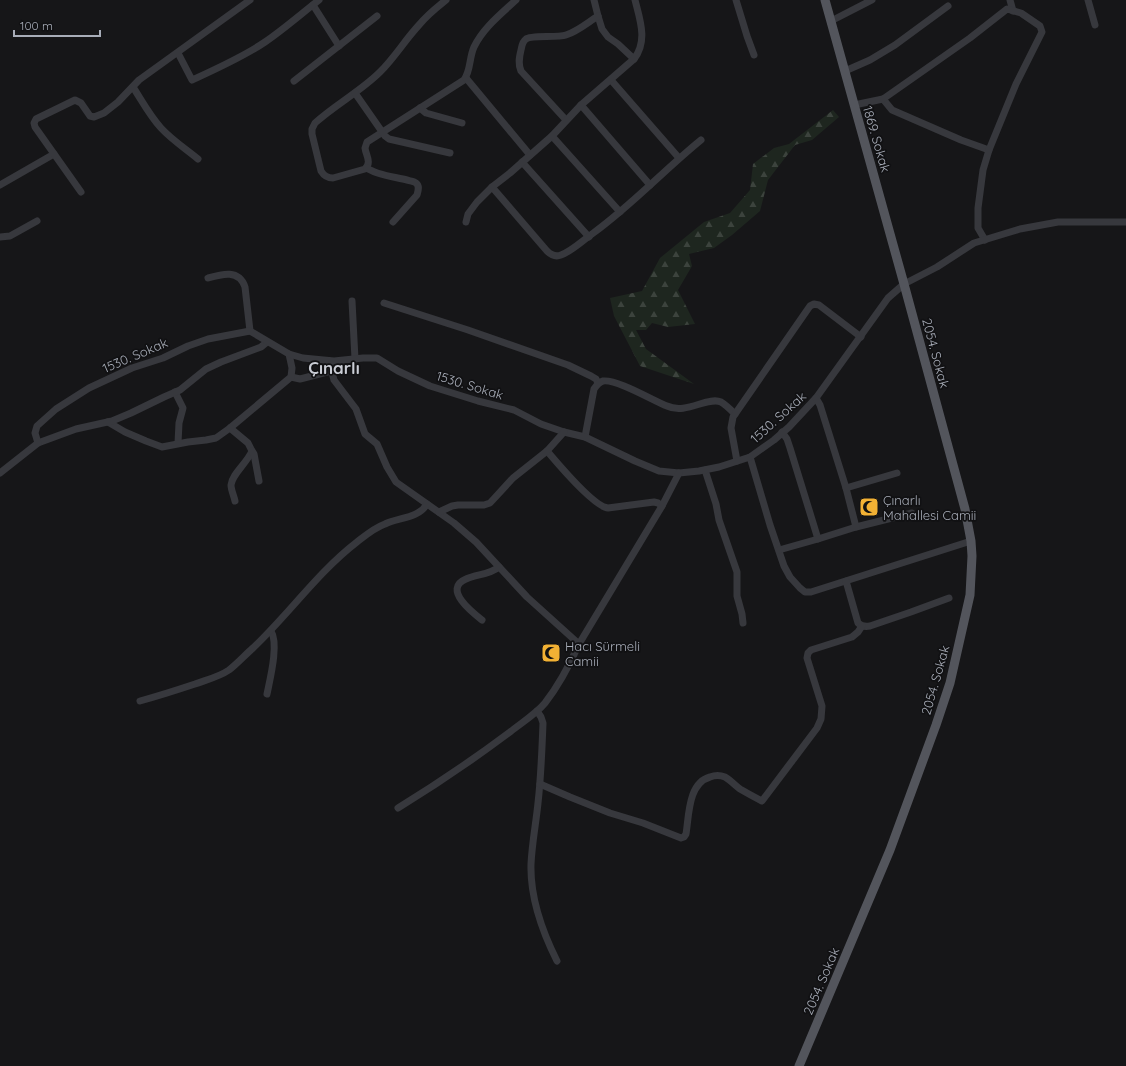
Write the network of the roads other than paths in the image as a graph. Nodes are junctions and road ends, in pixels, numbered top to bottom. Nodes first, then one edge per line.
1 (250, 0) edge
2 (319, 0) edge
3 (446, 0) edge
4 (516, 0) edge
5 (594, 0) edge
6 (635, 0) edge
7 (736, 0) edge
8 (825, 0) edge
9 (872, 0) edge
10 (1010, 0) edge
11 (1088, 0) edge
12 (313, 5) junction
13 (948, 6) dead end
14 (1013, 11) junction
15 (377, 16) dead end
16 (598, 16) junction
17 (831, 21) junction
18 (1095, 25) dead end
19 (339, 46) junction
20 (178, 53) junction
21 (754, 55) dead end
22 (634, 59) junction
23 (845, 71) junction
24 (466, 78) junction
25 (611, 80) junction
26 (294, 81) dead end
27 (133, 86) junction
28 (355, 93) junction
29 (883, 99) junction
30 (580, 105) junction
31 (854, 105) junction
32 (420, 108) junction
33 (566, 120) junction
34 (462, 123) dead end
35 (383, 132) junction
36 (552, 136) junction
37 (701, 140) dead end
38 (989, 150) junction
39 (450, 153) dead end
40 (54, 154) junction
41 (530, 155) junction
42 (679, 158) junction
43 (198, 159) dead end
44 (522, 162) junction
45 (366, 168) junction
46 (0, 185) edge
47 (650, 185) junction
48 (492, 187) junction
49 (81, 192) dead end
50 (620, 212) junction
51 (37, 221) dead end
52 (393, 222) dead end
53 (466, 222) dead end
54 (1126, 222) edge
55 (0, 237) edge
56 (589, 237) junction
57 (985, 240) junction
58 (208, 278) dead end
59 (904, 284) junction
60 (352, 301) dead end
61 (384, 303) dead end
62 (250, 331) junction
63 (861, 336) junction
64 (267, 342) junction
65 (289, 354) junction
66 (355, 359) junction
67 (328, 361) junction
68 (331, 371) junction
69 (291, 377) junction
70 (598, 384) junction
71 (175, 392) junction
72 (816, 398) junction
73 (735, 414) junction
74 (108, 422) junction
75 (230, 428) junction
76 (564, 432) junction
77 (782, 432) junction
78 (585, 437) junction
79 (38, 443) junction
80 (178, 443) junction
81 (252, 451) junction
82 (548, 451) junction
83 (750, 457) junction
84 (737, 461) junction
85 (705, 470) junction
86 (0, 473) edge
87 (679, 473) junction
88 (897, 473) dead end
89 (259, 481) dead end
90 (846, 488) junction
91 (235, 501) dead end
92 (427, 504) junction
93 (662, 506) junction
94 (439, 512) junction
95 (912, 513) dead end
96 (856, 527) junction
97 (818, 539) junction
98 (971, 541) junction
99 (779, 550) junction
100 (499, 567) junction
101 (846, 581) junction
102 (949, 598) dead end
103 (482, 620) dead end
104 (744, 623) dead end
105 (862, 626) junction
106 (271, 631) junction
107 (579, 644) junction
108 (267, 694) dead end
109 (140, 701) dead end
110 (537, 711) junction
111 (540, 784) junction
112 (398, 808) dead end
113 (557, 961) dead end
114 (799, 1066) edge

1 - 20 street
2 - 12 street
3 - 28 street
4 - 24 street
5 - 16 street
6 - 22 street
7 - 21 street
8 - 17 main road, 1869. Sokak
9 - 17 street
10 - 14 street
11 - 18 street
12 - 19 street
12 - 20 street
13 - 23 street
14 - 29 street
14 - 38 street
15 - 19 street
16 - 22 street
16 - 33 street
17 - 23 main road, 1869. Sokak
19 - 26 street
20 - 27 street
22 - 25 street
23 - 31 main road, 1869. Sokak
24 - 32 street
24 - 41 street
25 - 30 street
25 - 42 street
27 - 40 street
27 - 43 street
28 - 35 street
28 - 45 street
29 - 31 street
29 - 38 street
30 - 33 street
30 - 47 street
31 - 59 main road, 1869. Sokak
32 - 34 street
32 - 35 street
33 - 36 street
35 - 39 street
35 - 45 street
36 - 41 street
36 - 50 street
37 - 42 street
38 - 57 street
40 - 46 street
40 - 49 street
41 - 44 street
42 - 47 street
44 - 48 street
44 - 56 street
45 - 52 street
47 - 50 street
48 - 53 street
48 - 56 street
50 - 56 street
51 - 55 street
54 - 57 street, 1530. Sokak
57 - 59 street, 1530. Sokak
58 - 62 street
59 - 63 street, 1530. Sokak
59 - 98 main road, 2054. Sokak
60 - 66 street
61 - 70 street
62 - 64 street, 1530. Sokak
62 - 79 street, 1530. Sokak
63 - 72 street, 1530. Sokak
63 - 73 street
64 - 65 street, 1530. Sokak
64 - 71 street
65 - 67 street, 1530. Sokak
65 - 69 street
66 - 67 street, 1530. Sokak
66 - 76 street, 1530. Sokak
67 - 68 street
68 - 69 street
68 - 92 street
69 - 75 street
70 - 73 street
70 - 78 street
71 - 74 street
71 - 80 street
72 - 77 street, 1530. Sokak
72 - 90 street
73 - 84 street
74 - 79 street
74 - 80 street
75 - 80 street
75 - 81 street
76 - 78 street, 1530. Sokak
76 - 82 street
77 - 83 street, 1530. Sokak
77 - 97 street
78 - 87 street, 1530. Sokak
79 - 86 street
81 - 89 street
81 - 91 street
82 - 93 street
82 - 94 street
83 - 84 street, 1530. Sokak
83 - 99 street
84 - 85 street, 1530. Sokak
85 - 87 street, 1530. Sokak
85 - 104 street
87 - 93 street
88 - 90 street
90 - 96 street
92 - 94 street
92 - 106 street
93 - 107 street
94 - 100 street
95 - 96 street
96 - 97 street
97 - 99 street
98 - 101 street
98 - 114 main road, 2054. Sokak
99 - 101 street
100 - 103 street
100 - 107 street
101 - 105 street
102 - 105 street
105 - 111 street
106 - 108 street
106 - 109 street
107 - 110 street
110 - 111 street
110 - 112 street
111 - 113 street

